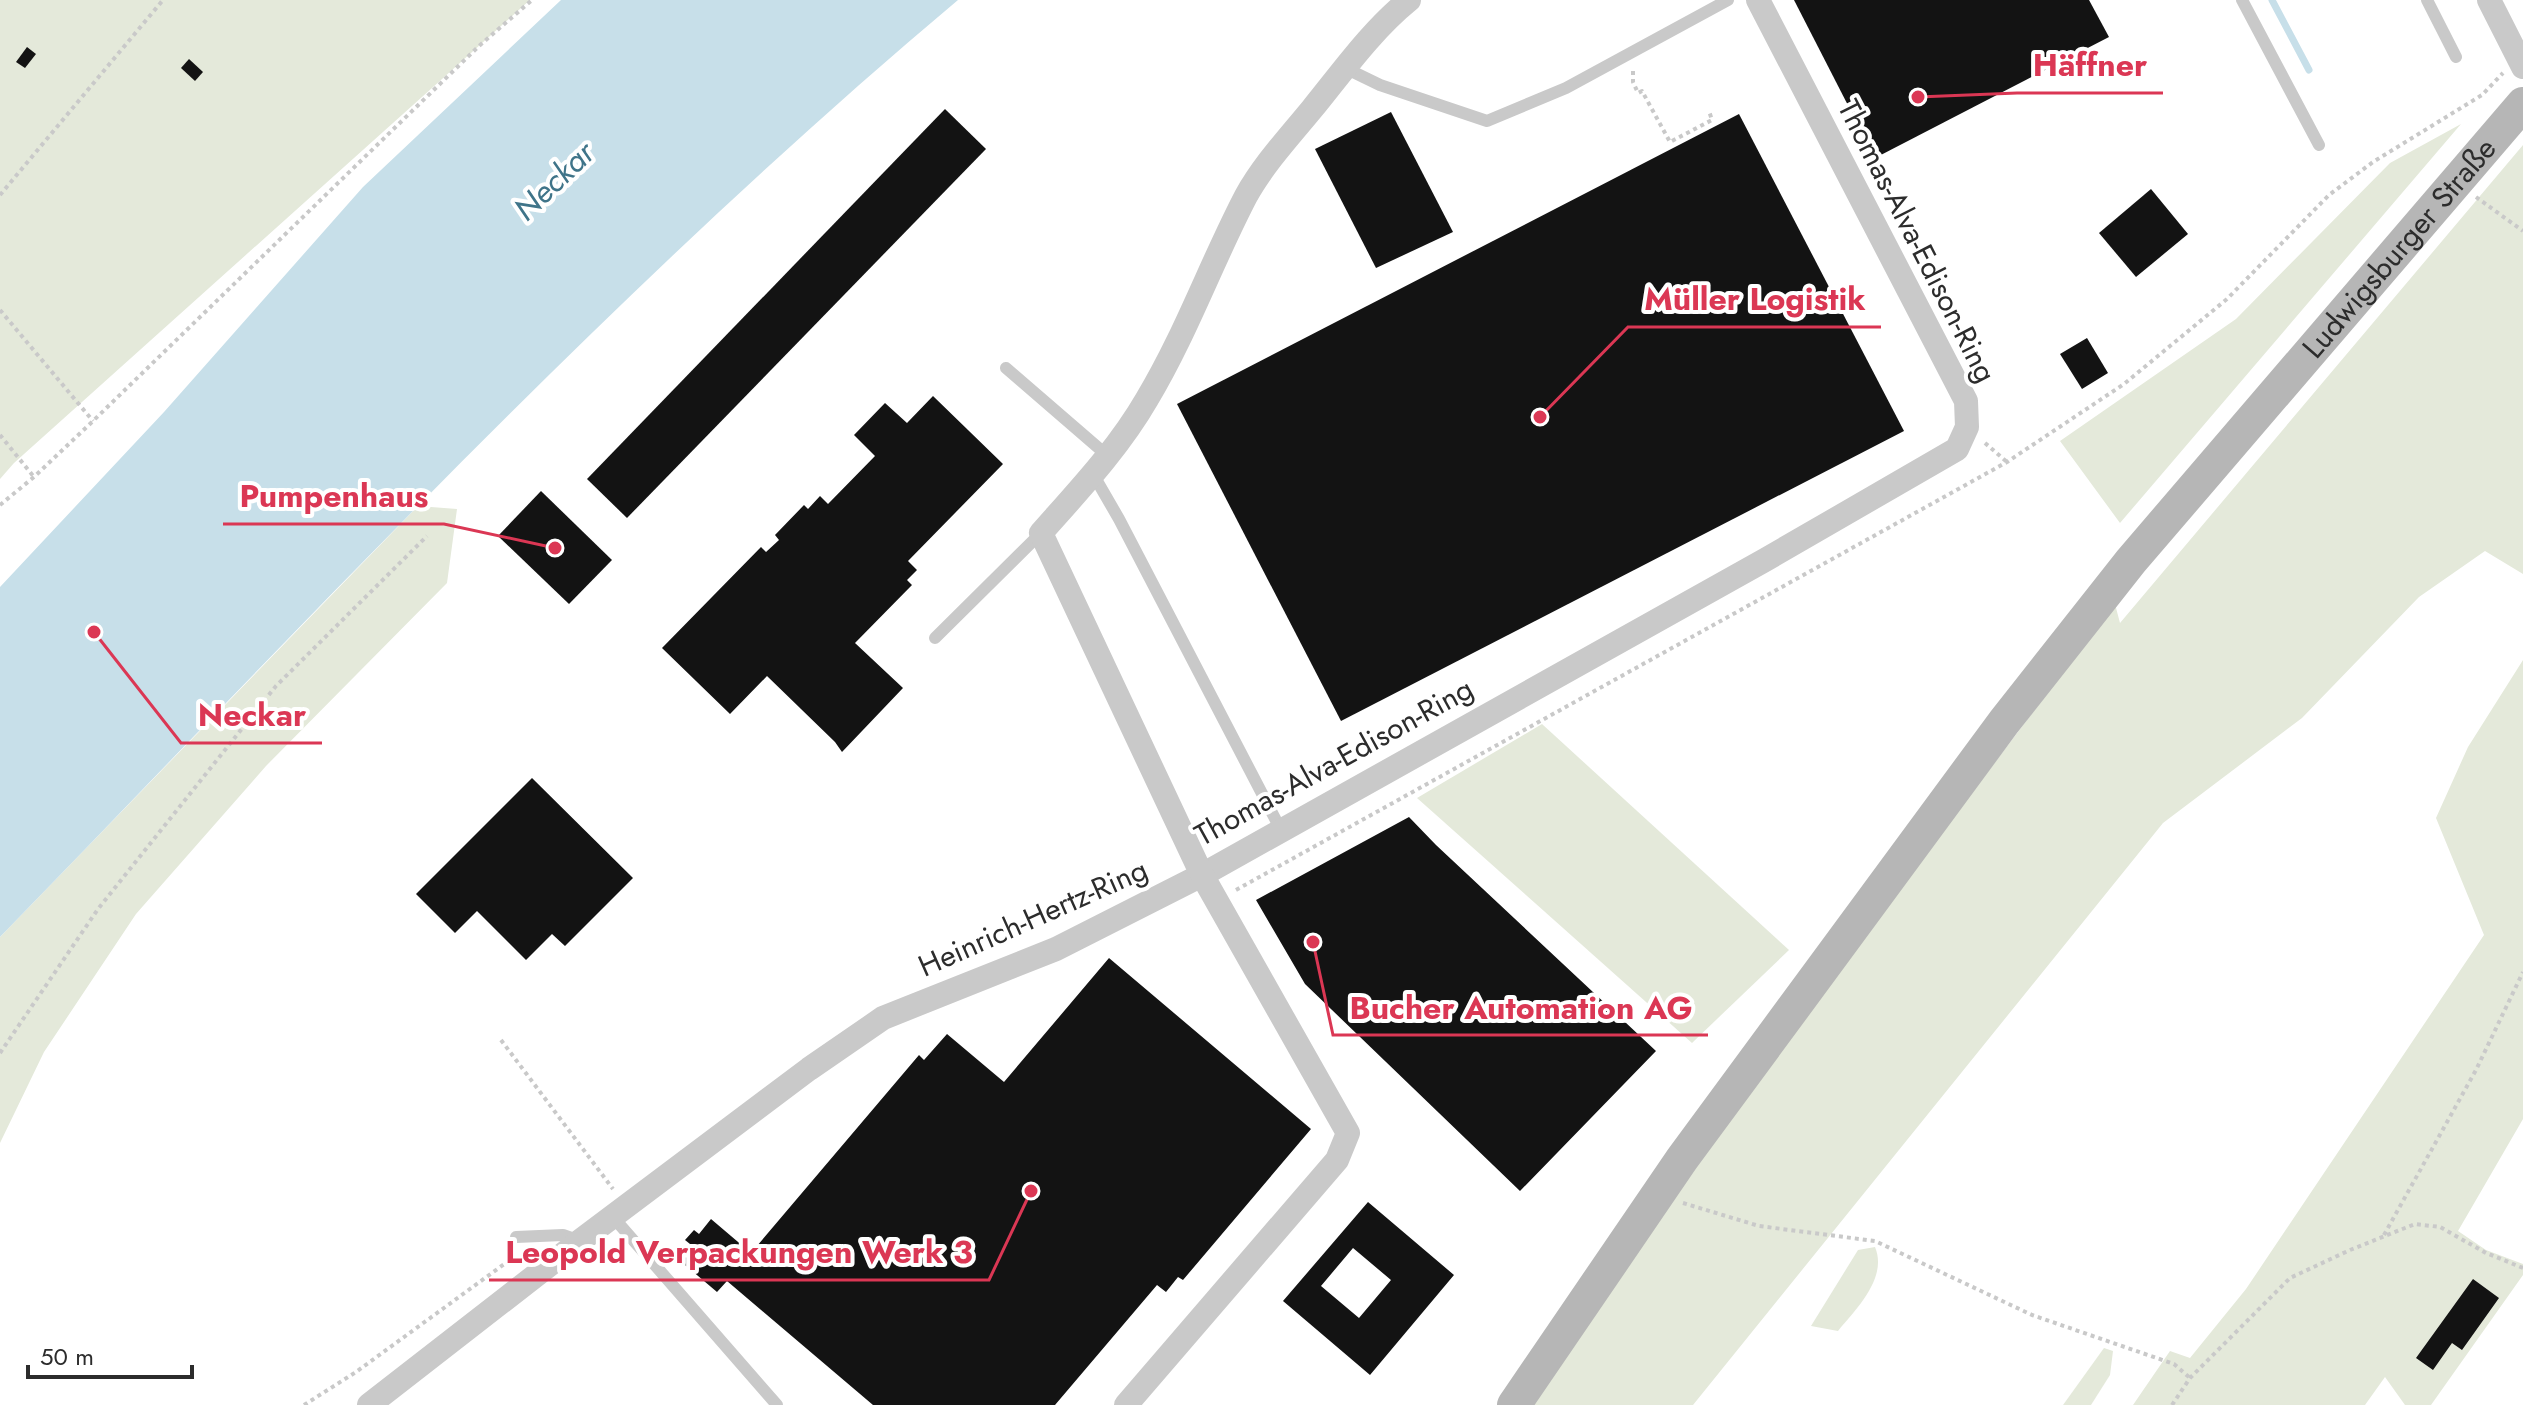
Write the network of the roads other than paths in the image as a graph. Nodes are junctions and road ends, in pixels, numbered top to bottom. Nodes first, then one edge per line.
1 (1409, 0) edge
2 (1728, 0) edge
3 (1758, 0) edge
4 (2242, 0) edge
5 (2427, 0) edge
6 (2489, 0) edge
7 (2456, 57) dead end
8 (2520, 62) edge
9 (1345, 68) junction
10 (2523, 104) edge
11 (2319, 145) dead end
12 (1006, 368) dead end
13 (1101, 466) junction
14 (1041, 533) junction
15 (935, 638) dead end
16 (1281, 830) junction
17 (1202, 875) junction
18 (619, 1212) junction
19 (516, 1237) dead end
20 (580, 1241) junction
21 (369, 1405) edge
22 (777, 1405) edge
23 (1126, 1405) edge
24 (1514, 1405) edge

1 - 9 street
2 - 9 lane
3 - 16 street, Thomas-Alva-Edison-Ring
4 - 11 lane
5 - 7 lane
6 - 8 street
9 - 13 street
10 - 24 main road, Ludwigsburger Straße
12 - 13 lane
13 - 14 street
13 - 16 lane
14 - 15 lane
14 - 17 street, Thomas-Alva-Edison-Ring
16 - 17 street, Thomas-Alva-Edison-Ring
17 - 18 street, Heinrich-Hertz-Ring
17 - 23 street
18 - 20 street, Heinrich-Hertz-Ring
18 - 22 lane
19 - 20 lane
20 - 21 street, Heinrich-Hertz-Ring

